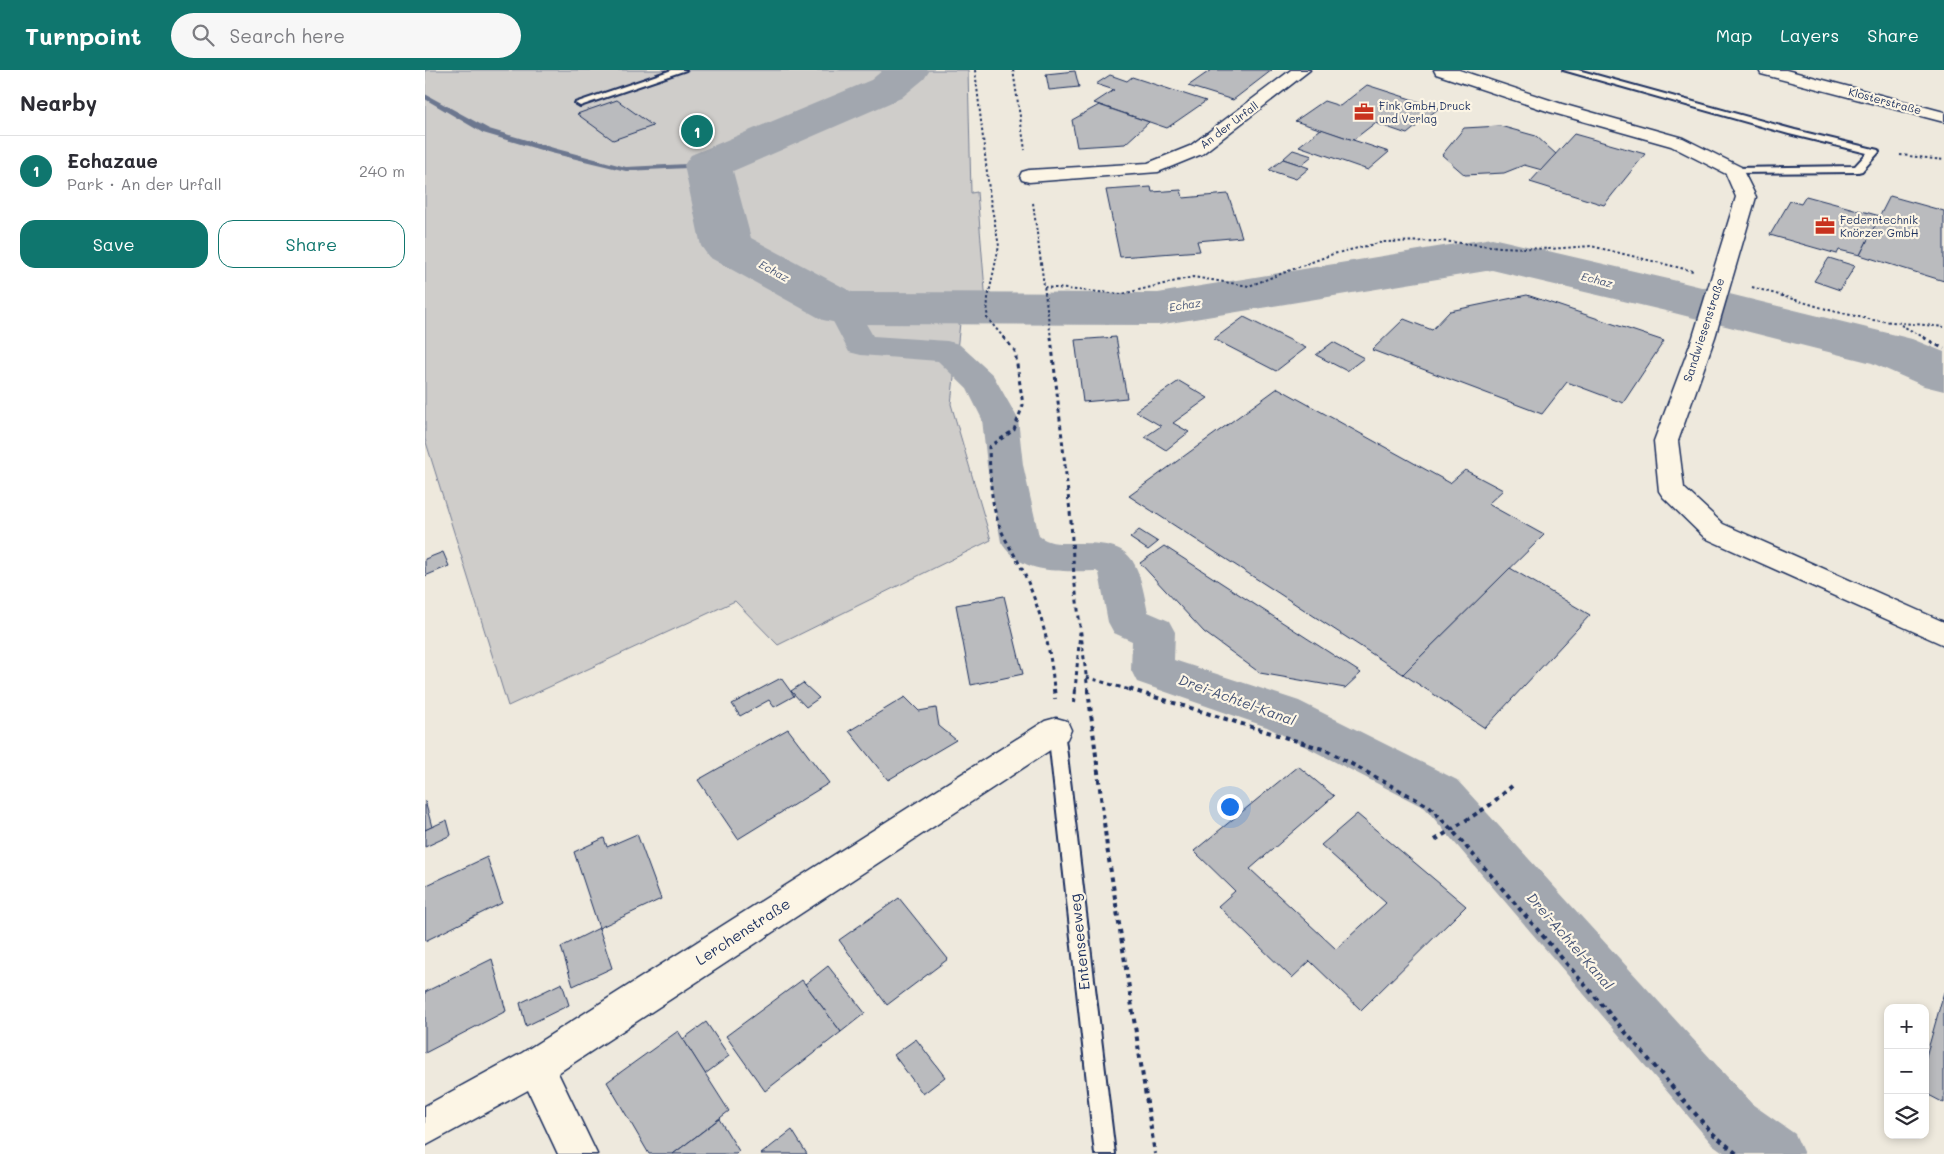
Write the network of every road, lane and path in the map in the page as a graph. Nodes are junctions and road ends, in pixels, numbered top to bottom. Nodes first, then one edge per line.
1 (681, 70) edge
2 (975, 70) edge
3 (1013, 70) edge
4 (1302, 70) edge
5 (1442, 70) edge
6 (1568, 70) edge
7 (1767, 70) edge
8 (580, 103) dead end
9 (1944, 117) edge
10 (1874, 152) junction
11 (1944, 160) edge
12 (1734, 171) junction
13 (1029, 176) junction
14 (1720, 281) junction
15 (1044, 286) junction
16 (1898, 323) junction
17 (1944, 327) edge
18 (1944, 349) edge
19 (1081, 625) junction
20 (1944, 634) edge
21 (1086, 677) junction
22 (1056, 730) junction
23 (1512, 786) dead end
24 (1452, 830) junction
25 (1435, 840) dead end
26 (535, 1066) junction
27 (425, 1127) edge
28 (578, 1154) edge
29 (1105, 1154) edge
30 (1155, 1154) edge
31 (1737, 1154) edge

1 - 8 lane
2 - 22 path
3 - 13 path
4 - 13 street, An der Urfall
5 - 12 street
6 - 10 lane
7 - 9 street, Klosterstraße
10 - 11 path
10 - 12 lane
12 - 14 street, Sandwiesenstraße
13 - 15 path
14 - 15 path
14 - 16 path
14 - 20 street, Sandwiesenstraße
15 - 19 path
16 - 17 path
16 - 18 path
19 - 21 path
19 - 22 path
21 - 24 path
21 - 30 path
22 - 26 street, Lerchenstraße
22 - 29 lane, Entenseeweg
23 - 24 path
24 - 25 path
24 - 31 path
26 - 27 street, Lerchenstraße
26 - 28 street

